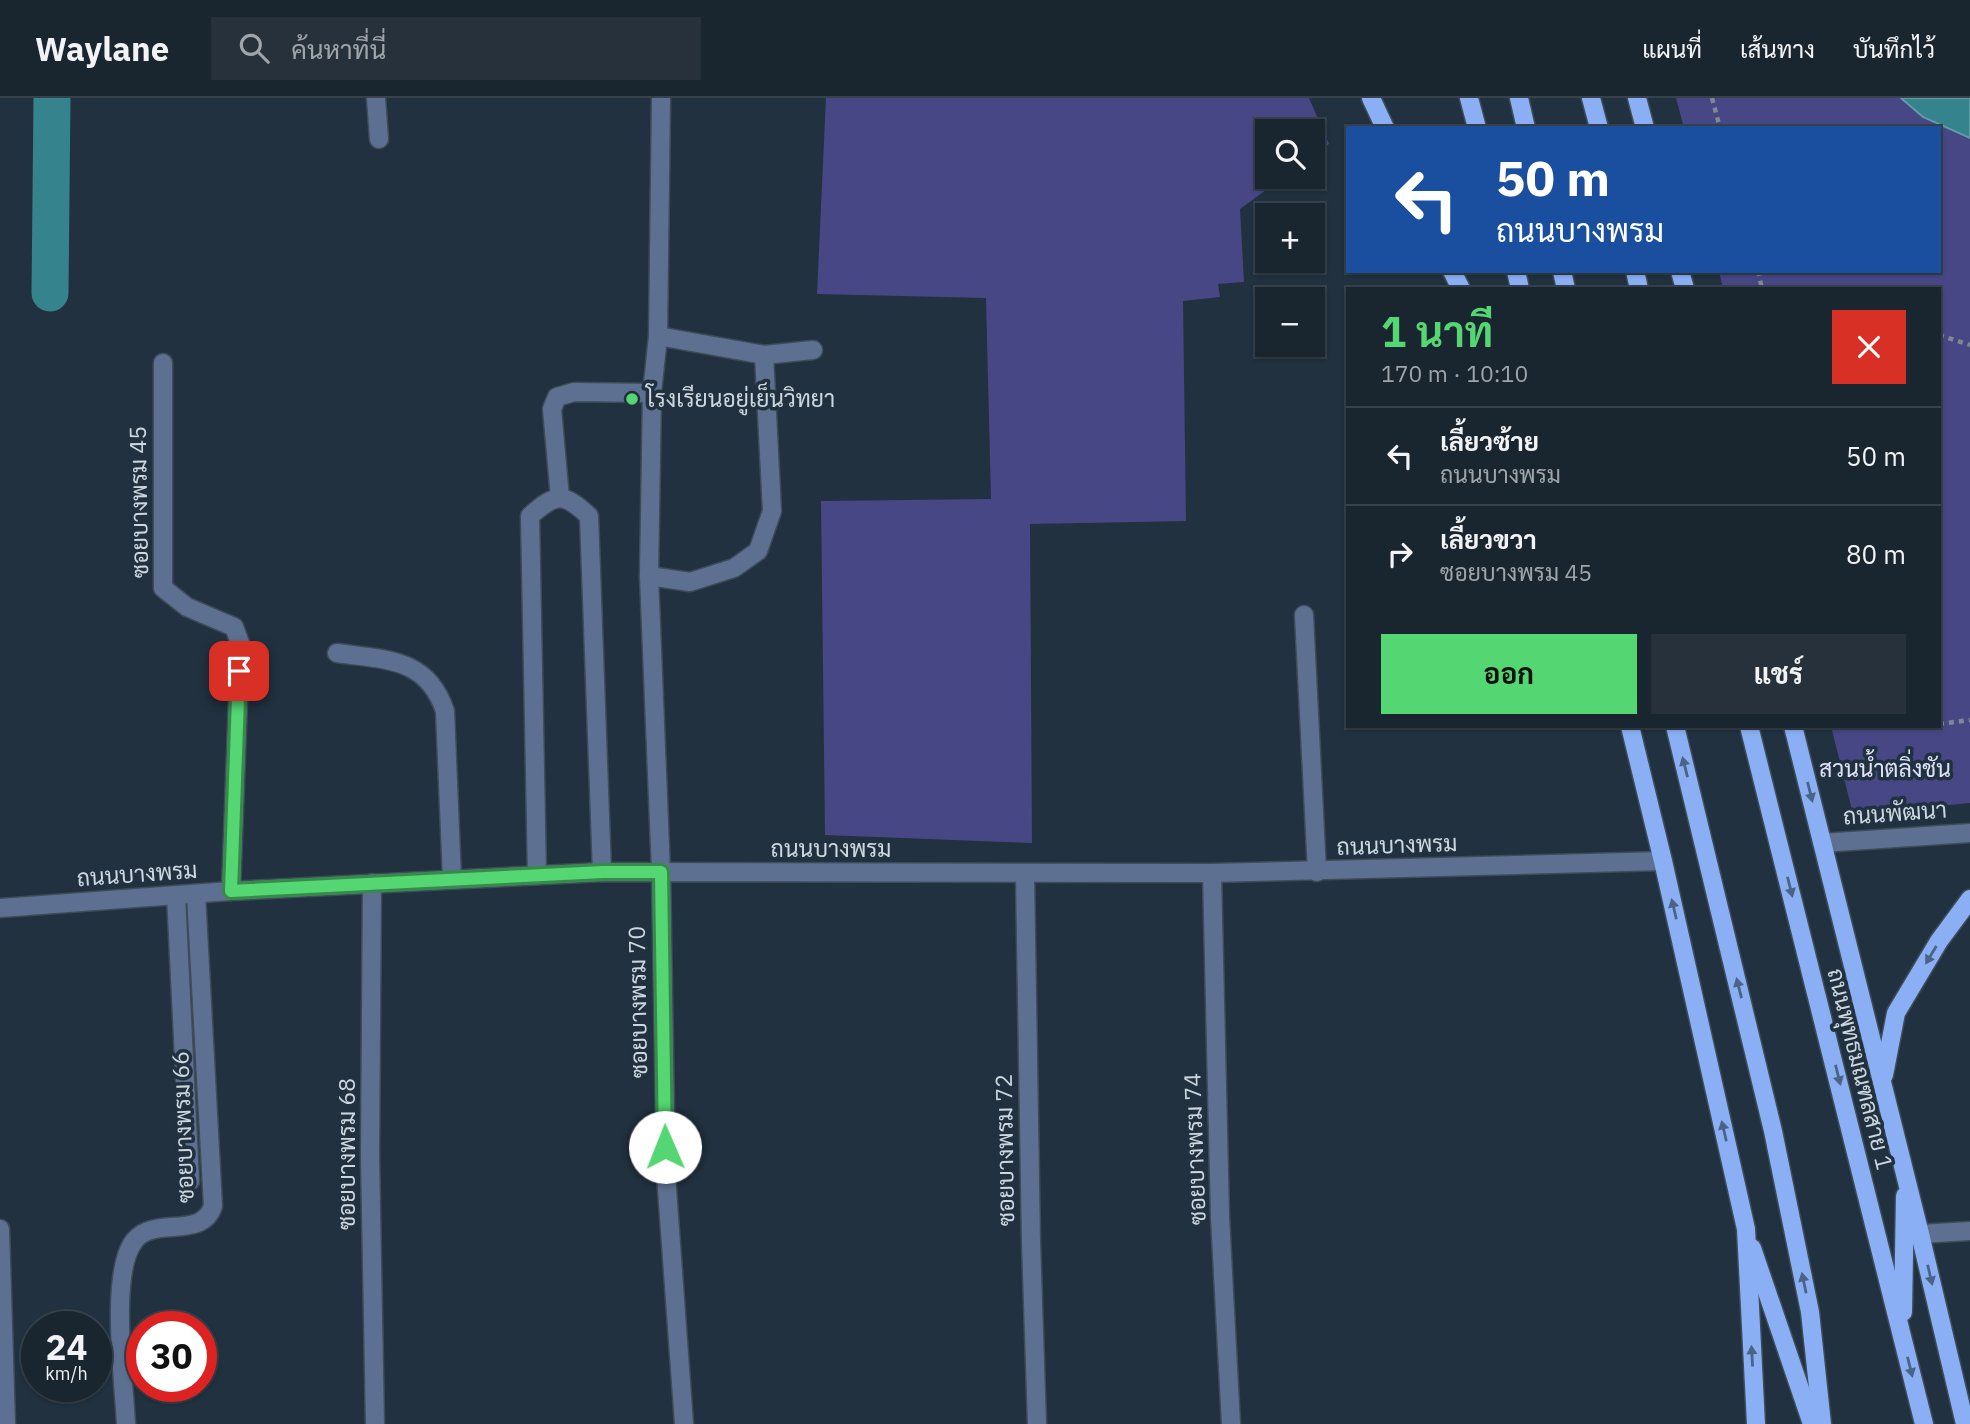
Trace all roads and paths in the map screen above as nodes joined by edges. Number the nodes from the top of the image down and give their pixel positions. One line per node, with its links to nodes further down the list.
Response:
1 (376, 98): 15 (street)
2 (661, 98): 16 (street, ซอยบางพรม 70)
3 (1371, 98): 9 (main road)
4 (1469, 98): 10 (main road)
5 (1519, 98): 11 (main road)
6 (1591, 98): 12 (main road)
7 (1637, 98): 13 (main road)
8 (1712, 98): 14 (path)
9 (1384, 126)
10 (1476, 126)
11 (1526, 126)
12 (1598, 126)
13 (1644, 126)
14 (1719, 126)
15 (379, 139)
16 (658, 336): 20 (street); 22 (street, ซอยบางพรม 70)
17 (1941, 336): 18 (path)
18 (1970, 345)
19 (813, 350): 20 (street)
20 (764, 355): 24 (street)
21 (163, 363): 44 (street, ซอยบางพรม 45)
22 (652, 393): 23 (street); 24 (street, ซอยบางพรม 70)
23 (561, 498): 36 (street); 40 (street)
24 (649, 576): 37 (street, ซอยบางพรม 70)
25 (1304, 615): 38 (street)
26 (337, 653): 42 (street)
27 (1970, 720): 28 (path)
28 (1941, 724)
29 (1630, 728): 35 (main road)
30 (1675, 728): 65 (main road, one-way to 30)
31 (1750, 728): 56 (main road, ถนนพุทธมณฑลสาย 1, one-way to 56)
32 (1793, 728): 34 (main road, one-way to 34)
33 (1970, 833): 34 (street, ถนนพัฒนา)
34 (1822, 843): 49 (main road)
35 (1663, 861): 38 (street, ถนนบางพรม); 53 (main road, one-way to 35)
36 (603, 872): 37 (street, ถนนบางพรม); 40 (street, ถนนบางพรม)
37 (661, 872): 41 (street, ถนนบางพรม); 60 (street, ซอยบางพรม 70)
38 (1317, 872): 39 (street, ถนนบางพรม)
39 (1212, 873): 41 (street, ถนนบางพรม); 62 (street, ซอยบางพรม 74)
40 (537, 875): 42 (street, ถนนบางพรม)
41 (1026, 875): 61 (street, ซอยบางพรม 72)
42 (452, 879): 43 (street, ถนนบางพรม)
43 (372, 883): 44 (street, ถนนบางพรม); 59 (street, ซอยบางพรม 68)
44 (231, 891): 45 (street, ถนนบางพรม)
45 (196, 894): 46 (street, ถนนบางพรม); 58 (street, ซอยบางพรม 66)
46 (176, 895): 48 (street, ถนนบางพรม); 51 (street)
47 (1970, 899): 49 (main road, one-way to 49)
48 (0, 908)
49 (1883, 1083): 50 (main road)
50 (1905, 1171): 55 (main road); 56 (main road)
51 (190, 1181)
52 (0, 1229): 57 (street)
53 (1746, 1229): 63 (main road, one-way to 53); 64 (main road)
54 (1970, 1231): 55 (street)
55 (1920, 1234): 67 (main road, one-way to 67)
56 (1903, 1337): 66 (main road, ถนนพุทธมณฑลสาย 1, one-way to 66)
57 (6, 1424)
58 (126, 1424)
59 (374, 1424)
60 (684, 1424)
61 (1037, 1424)
62 (1231, 1424)
63 (1756, 1424)
64 (1812, 1424)
65 (1822, 1424)
66 (1924, 1424)
67 (1965, 1424)

